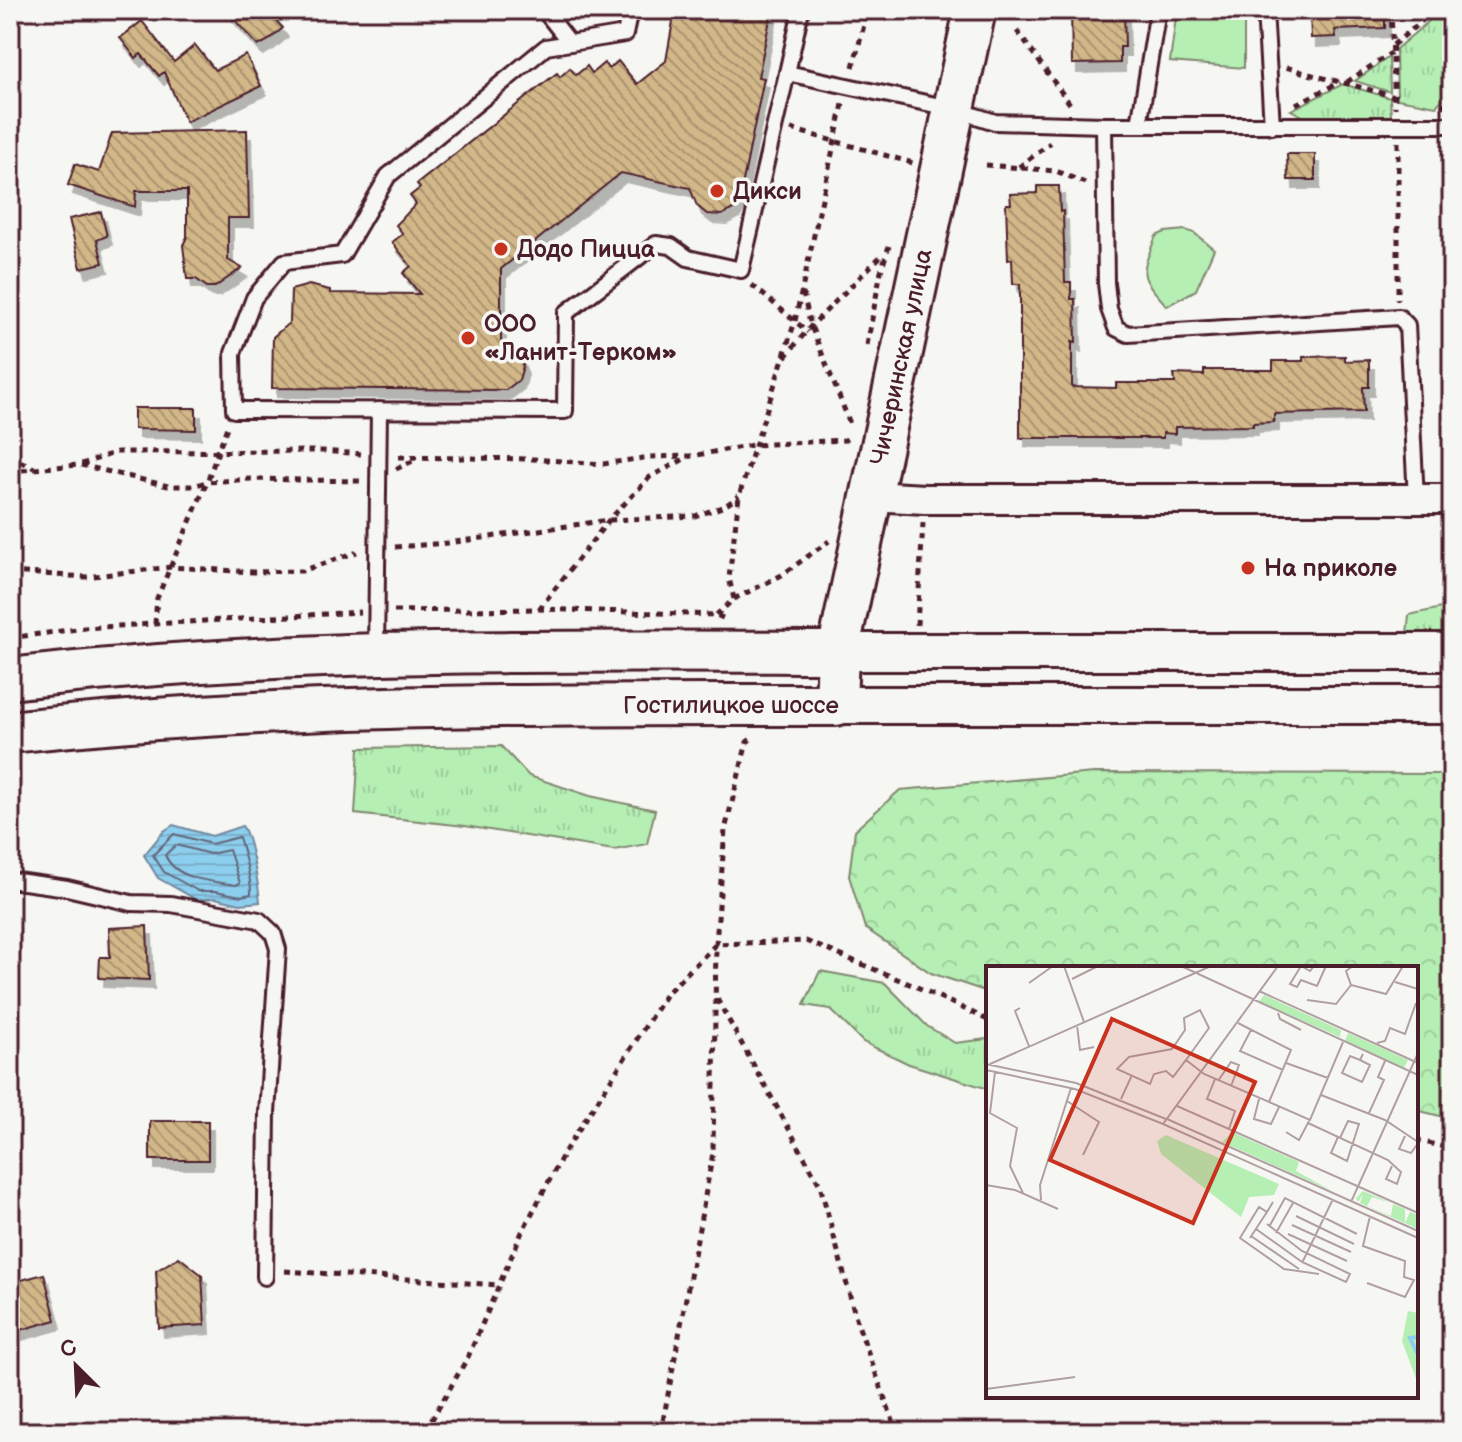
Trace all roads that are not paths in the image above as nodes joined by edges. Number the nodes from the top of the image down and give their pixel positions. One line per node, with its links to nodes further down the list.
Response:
1 (544, 10): 7 (lane)
2 (630, 10): 7 (lane)
3 (801, 10): 8 (lane)
4 (975, 10): 9 (main road, Чичеринская улица)
5 (1158, 10): 11 (lane)
6 (1265, 10): 13 (lane)
7 (570, 43): 14 (lane)
8 (787, 73): 9 (lane); 14 (lane)
9 (954, 109): 10 (lane); 15 (main road, Чичеринская улица)
10 (1104, 125): 11 (lane); 16 (lane)
11 (1139, 125): 13 (lane)
12 (1452, 125): 13 (lane)
13 (1272, 126)
14 (379, 410): 20 (lane)
15 (871, 496): 16 (street); 18 (main road, Чичеринская улица)
16 (1416, 499): 17 (street)
17 (1452, 499)
18 (838, 652): 19 (street); 20 (main road); 22 (main road, Чичеринская улица)
19 (1452, 652)
20 (376, 653): 21 (main road)
21 (10, 679)
22 (836, 705): 23 (street, Гостилицкое шоссе); 24 (main road, Гостилицкое шоссе)
23 (1452, 705)
24 (10, 732)
25 (10, 880): 26 (lane)
26 (265, 1271)

